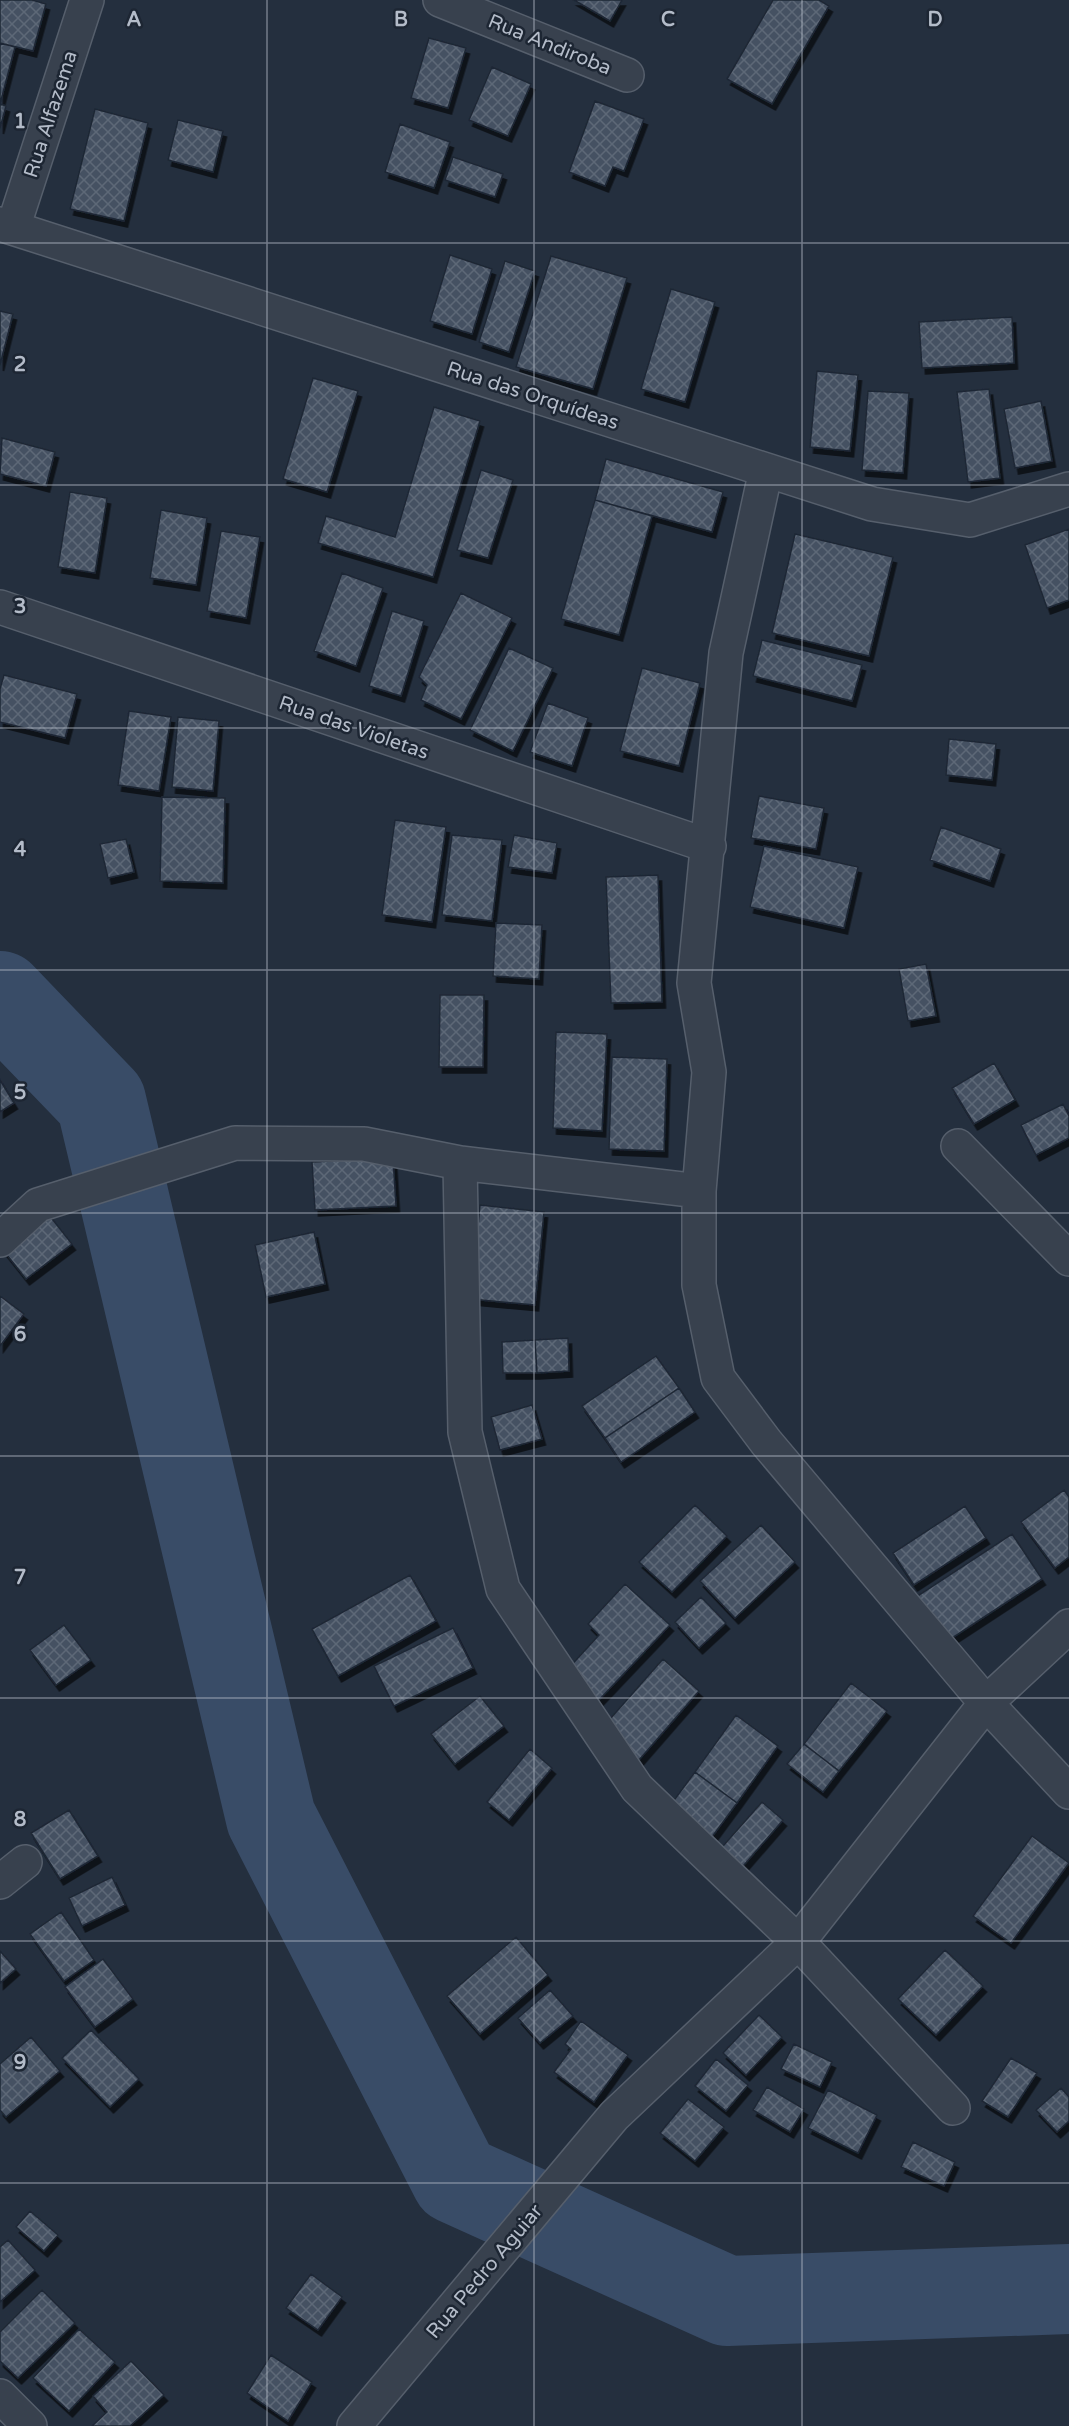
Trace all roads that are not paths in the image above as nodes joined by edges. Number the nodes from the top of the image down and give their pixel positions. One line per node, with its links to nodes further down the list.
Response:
1 (87, 0): 4 (street, Rua Alfazema)
2 (440, 0): 3 (street, Rua Andiroba)
3 (627, 75)
4 (6, 226): 5 (street, Rua das Orquídeas)
5 (766, 470): 6 (street, Rua das Orquídeas); 8 (street)
6 (1069, 489)
7 (0, 607): 8 (street, Rua das Violetas)
8 (709, 846): 11 (street)
9 (958, 1146): 13 (street)
10 (460, 1163): 11 (street); 12 (street); 17 (street)
11 (699, 1191): 15 (street)
12 (0, 1240)
13 (1069, 1259)
14 (1069, 1626): 15 (street, Rua Pedro Aguiar)
15 (986, 1703): 16 (street); 17 (street, Rua Pedro Aguiar)
16 (1069, 1792)
17 (798, 1942): 18 (street); 21 (street, Rua Pedro Aguiar)
18 (952, 2108)
19 (0, 2396): 20 (street)
20 (30, 2426)
21 (354, 2426)

